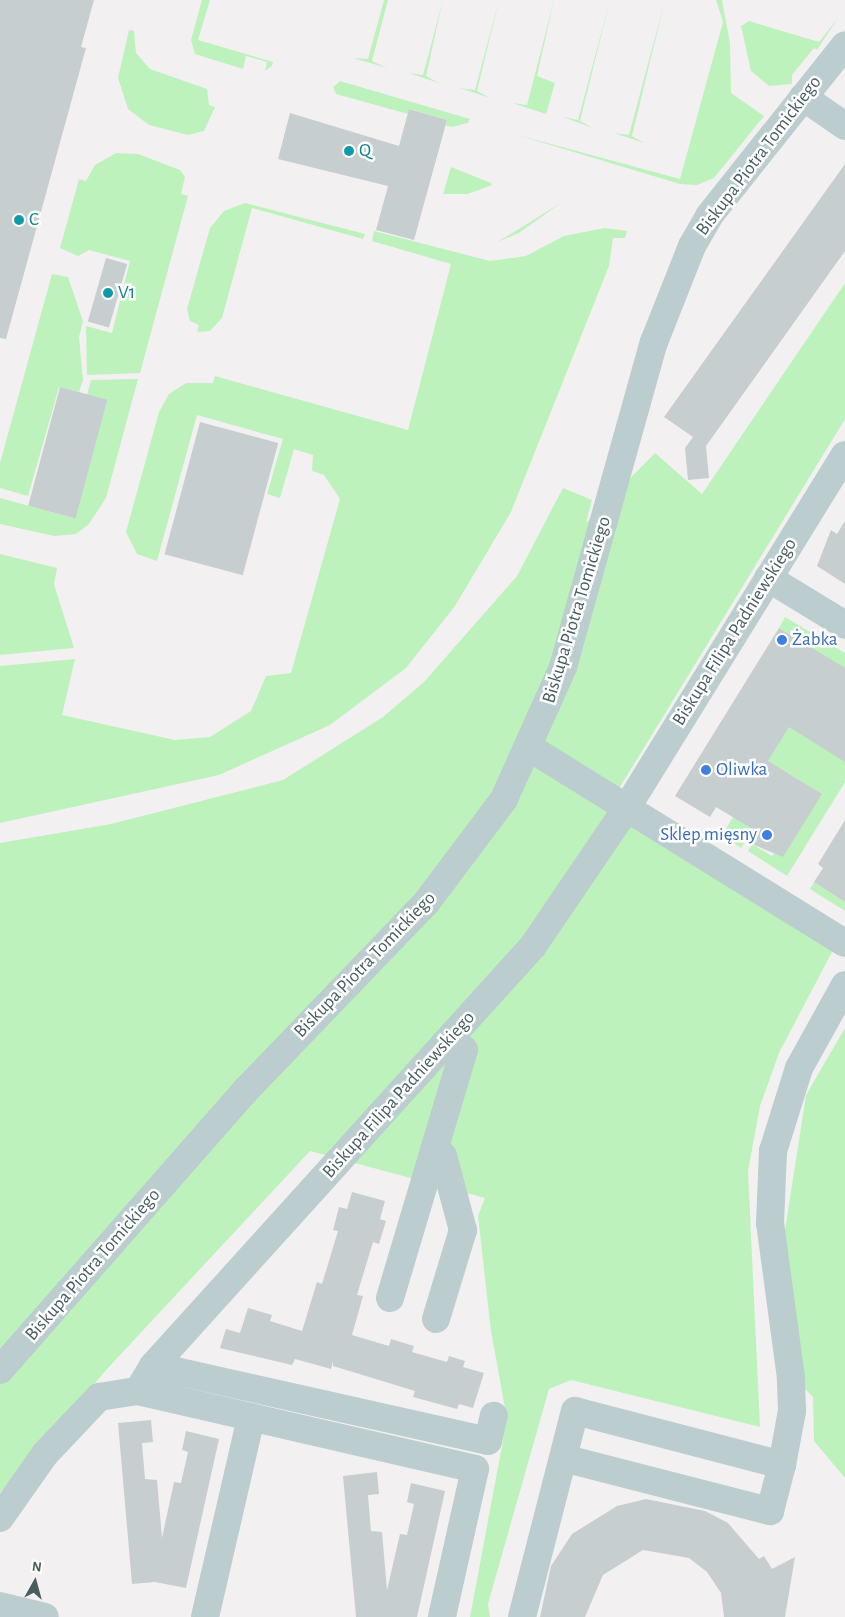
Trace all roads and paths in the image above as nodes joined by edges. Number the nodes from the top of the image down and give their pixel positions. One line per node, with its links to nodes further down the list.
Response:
1 (845, 45): 2 (street, Biskupa Piotra Tomickiego)
2 (803, 97): 3 (street); 7 (street, Biskupa Piotra Tomickiego)
3 (845, 126)
4 (845, 455): 5 (street, Biskupa Filipa Padniewskiego)
5 (768, 578): 6 (street); 8 (street, Biskupa Filipa Padniewskiego)
6 (845, 625)
7 (530, 748): 8 (street); 16 (street, Biskupa Piotra Tomickiego)
8 (626, 809): 9 (street); 11 (street, Biskupa Filipa Padniewskiego)
9 (845, 943)
10 (845, 985): 21 (street)
11 (450, 1039): 12 (street); 15 (street, Biskupa Filipa Padniewskiego)
12 (434, 1153): 13 (street); 14 (street)
13 (390, 1298)
14 (436, 1319)
15 (154, 1366): 17 (street, Biskupa Filipa Padniewskiego); 18 (street)
16 (0, 1370)
17 (138, 1391): 19 (street); 22 (street)
18 (494, 1416)
19 (251, 1417): 25 (street); 26 (street)
20 (563, 1458): 21 (street); 21 (street); 27 (street)
21 (782, 1464)
22 (0, 1518)
23 (0, 1606): 24 (street)
24 (45, 1617)
25 (205, 1617)
26 (442, 1617)
27 (522, 1617)

